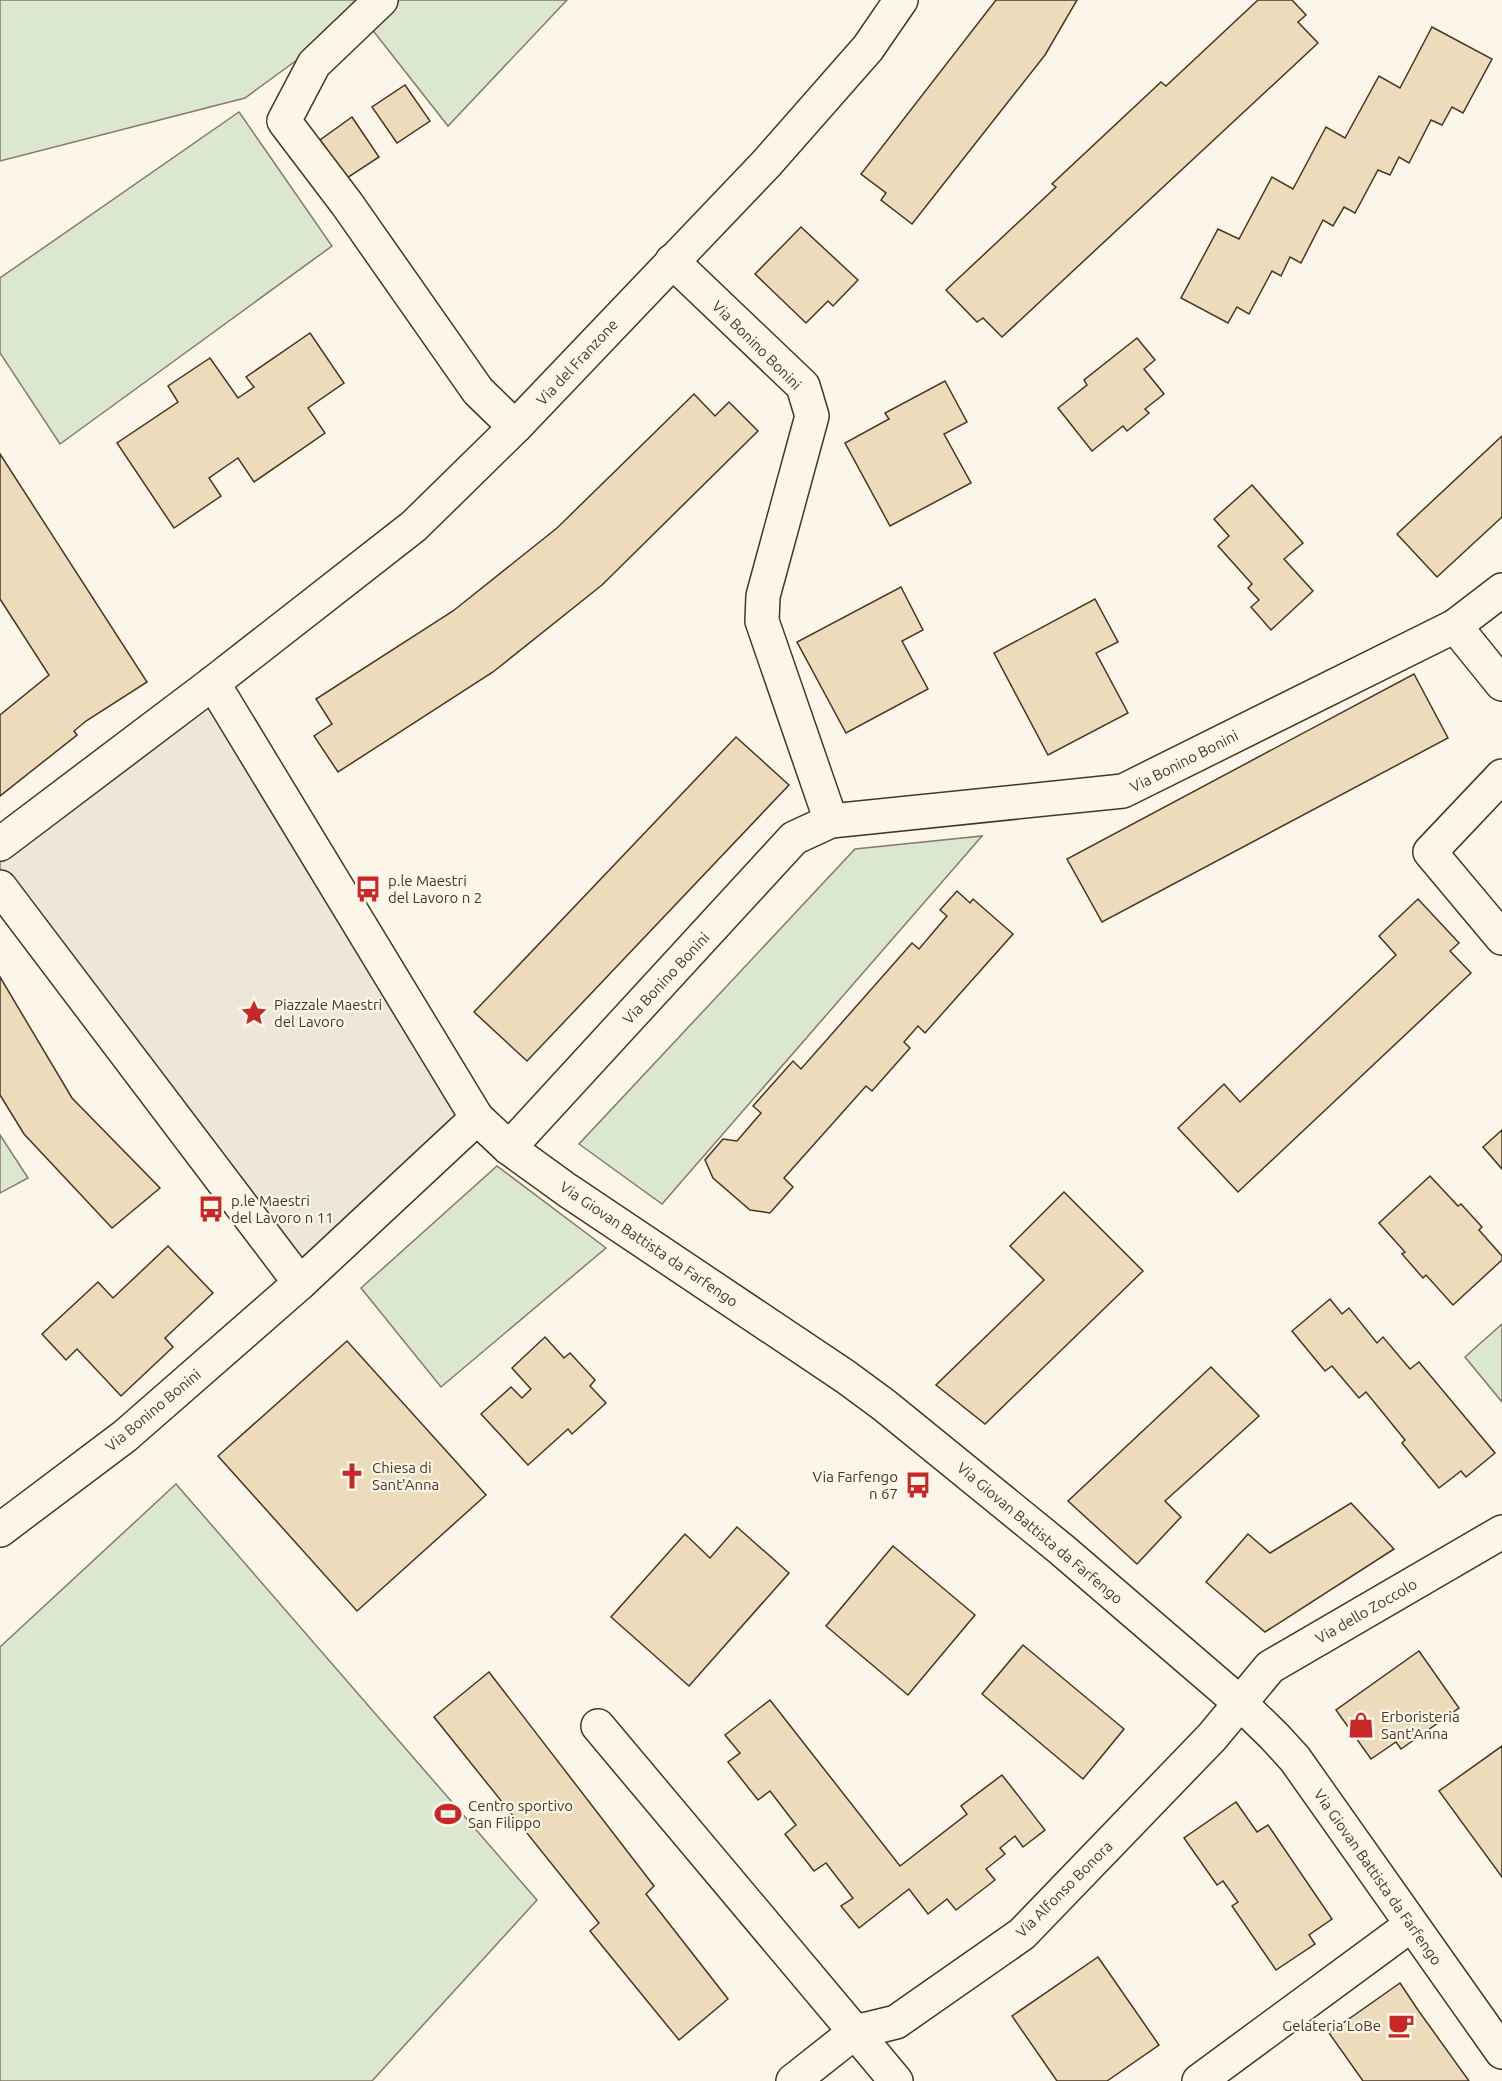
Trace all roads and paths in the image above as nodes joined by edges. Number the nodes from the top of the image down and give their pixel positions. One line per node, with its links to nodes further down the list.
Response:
1 (381, 0): 4 (street)
2 (901, 0): 3 (street, Via del Franzone)
3 (672, 261): 4 (street, Via del Franzone); 10 (street, Via Bonino Bonini)
4 (515, 427): 7 (street, Via del Franzone)
5 (1502, 590): 6 (street, Via Bonino Bonini)
6 (1455, 626): 8 (street); 10 (street, Via Bonino Bonini)
7 (213, 683): 11 (street); 14 (street)
8 (1502, 684)
9 (1502, 776): 13 (street)
10 (831, 821): 15 (street, Via Bonino Bonini)
11 (0, 844)
12 (0, 887): 16 (street)
13 (1502, 938)
14 (477, 1118): 15 (street, Via Giovan Battista da Farfengo); 16 (street)
15 (509, 1148): 19 (street, Via Giovan Battista da Farfengo)
16 (300, 1283): 17 (street, Via Bonino Bonini)
17 (0, 1530)
18 (1502, 1532): 19 (street, Via dello Zoccolo)
19 (1240, 1703): 21 (street, Via Giovan Battista da Farfengo); 22 (street, Via Alfonso Bonora)
20 (598, 1726): 22 (street)
21 (1411, 1925): 23 (street, Via Giovan Battista da Farfengo); 26 (street)
22 (855, 2032): 24 (street, Via Alfonso Bonora); 25 (street)
23 (1502, 2052)
24 (793, 2081)
25 (896, 2081)
26 (1199, 2081)

